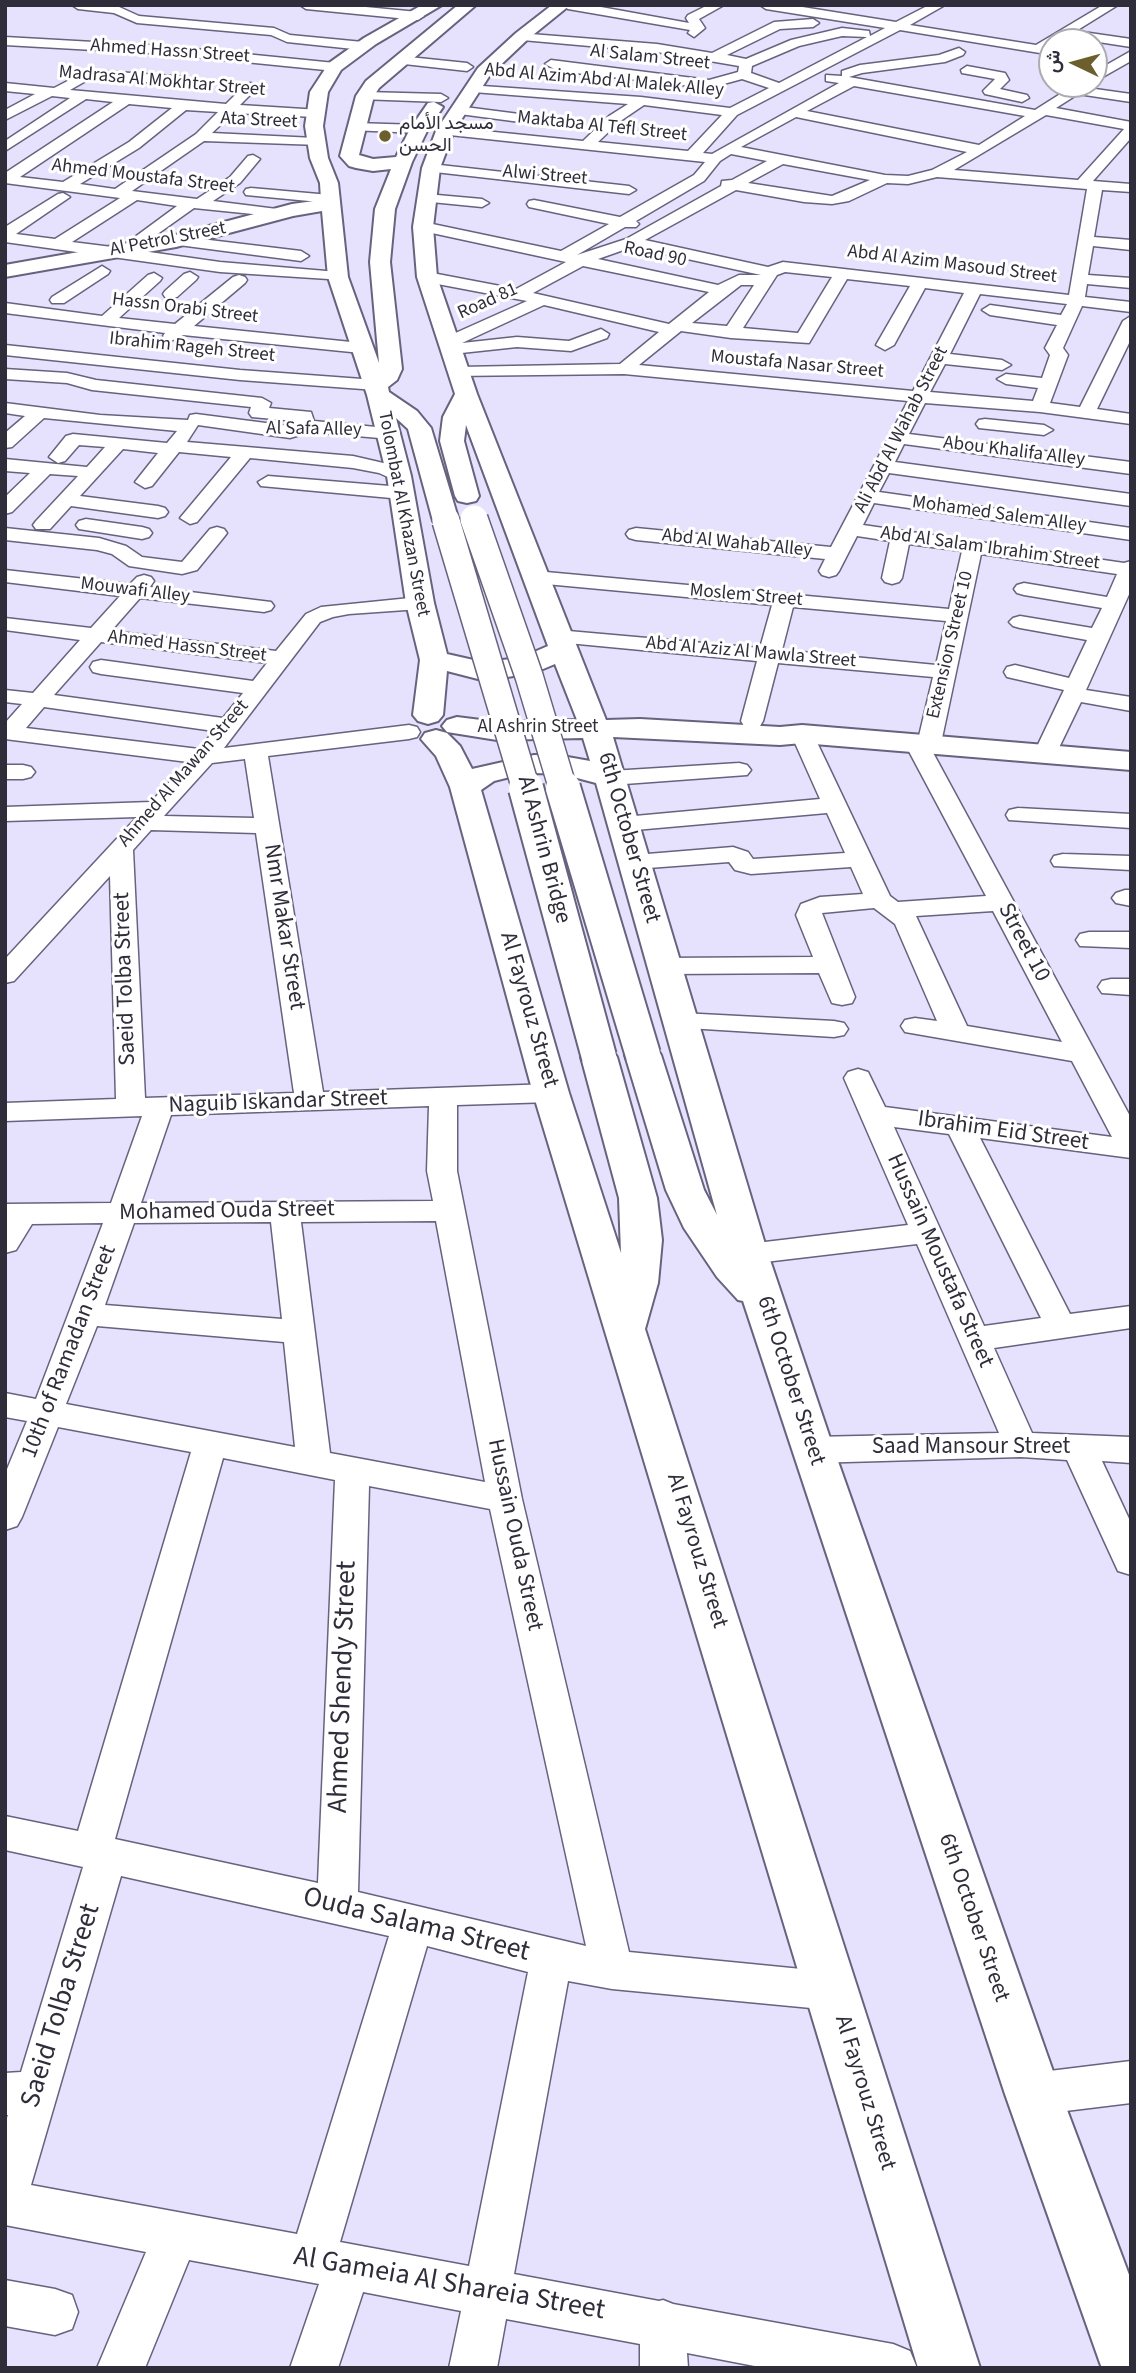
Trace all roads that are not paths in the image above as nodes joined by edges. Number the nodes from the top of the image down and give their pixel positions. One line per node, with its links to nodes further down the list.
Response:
1 (78, 5): 18 (street)
2 (434, 5): 12 (main road)
3 (468, 5): 30 (main road)
4 (568, 5): 15 (street)
5 (718, 5): 15 (street)
6 (766, 5): 13 (street)
7 (939, 5): 20 (street)
8 (301, 7): 12 (street)
9 (1113, 12): 17 (street)
10 (542, 14): 11 (main road); 32 (main road); 76 (main road)
11 (563, 15)
12 (418, 16): 24 (main road)
13 (831, 16): 20 (street); 27 (street)
14 (281, 19): 25 (street)
15 (695, 24): 16 (street); 46 (street)
16 (715, 24)
17 (1079, 24): 23 (street); 28 (street)
18 (200, 25): 25 (street); 45 (street)
19 (367, 25): 24 (street)
20 (897, 26): 33 (street); 37 (street)
21 (142, 28): 41 (street)
22 (739, 28): 27 (street)
23 (1072, 28)
24 (391, 29): 30 (main road); 38 (main road)
25 (263, 31): 31 (street)
26 (638, 31): 43 (street)
27 (763, 32): 56 (street)
28 (1131, 32)
29 (234, 35): 50 (street)
30 (431, 35): 58 (main road)
31 (283, 36): 38 (street); 57 (street)
32 (522, 36): 34 (street); 76 (main road)
33 (876, 37): 36 (street, Al Salam Street); 42 (street); 51 (street, Al Salam Street)
34 (580, 40): 43 (street); 49 (street)
35 (5, 41): 41 (street, Ahmed Hassn Street)
36 (898, 42)
37 (1003, 43): 40 (street); 54 (street)
38 (357, 45): 61 (street); 64 (main road)
39 (923, 46): 54 (street)
40 (1038, 46)
41 (116, 47): 45 (street, Ahmed Hassn Street)
42 (856, 47): 59 (street); 62 (street)
43 (657, 48): 46 (street)
44 (1108, 48): 52 (street)
45 (165, 50): 50 (street, Ahmed Hassn Street)
46 (671, 50): 56 (street)
47 (1108, 52): 52 (street)
48 (5, 53): 60 (street)
49 (564, 53): 67 (street); 68 (street, Al Salam Street)
50 (205, 54): 53 (street, Ahmed Hassn Street)
51 (769, 54): 62 (street); 67 (street, Al Salam Street)
52 (1127, 54): 55 (street); 65 (street)
53 (220, 55): 57 (street, Ahmed Hassn Street); 69 (street)
54 (975, 55): 59 (street); 72 (street)
55 (1108, 56)
56 (713, 57): 67 (street)
57 (250, 58): 61 (street, Ahmed Hassn Street)
58 (399, 60): 73 (main road); 76 (street)
59 (931, 61): 70 (street)
60 (133, 62)
61 (314, 64): 64 (street, Ahmed Hassn Street)
62 (801, 64): 70 (street); 79 (street)
63 (67, 66): 66 (street)
64 (335, 67): 111 (main road)
65 (1108, 67)
66 (108, 69)
67 (745, 70): 74 (street, Al Salam Street); 79 (street)
68 (614, 74): 74 (street, Al Salam Street); 77 (street)
69 (194, 75): 82 (street); 93 (street)
70 (846, 77): 72 (street); 81 (street); 98 (street)
71 (535, 78): 77 (street)
72 (949, 78): 83 (street); 96 (street)
73 (376, 80): 76 (street); 86 (main road)
74 (677, 81): 89 (street)
75 (139, 85): 88 (street)
76 (467, 86): 86 (street); 87 (street, Abd Al Azim Abd Al Malek Alley); 97 (street); 107 (street); 115 (main road); 139 (main road)
77 (599, 86): 87 (street)
78 (250, 87): 95 (street)
79 (780, 87): 100 (street)
80 (7, 88): 82 (street, Madrasa Al Mokhtar Street)
81 (895, 89): 83 (street); 92 (street)
82 (54, 91): 85 (street, Madrasa Al Mokhtar Street); 99 (street)
83 (918, 93): 96 (street)
84 (1108, 93): 91 (street)
85 (85, 94): 88 (street, Madrasa Al Mokhtar Street); 110 (street)
86 (365, 96): 112 (main road)
87 (586, 96): 89 (street, Abd Al Azim Abd Al Malek Alley); 97 (street)
88 (123, 98): 93 (street, Madrasa Al Mokhtar Street); 114 (street)
89 (648, 98): 100 (street, Abd Al Azim Abd Al Malek Alley); 103 (street)
90 (1062, 98): 96 (street)
91 (1131, 98)
92 (880, 101)
93 (154, 102): 94 (street, Madrasa Al Mokhtar Street); 102 (street)
94 (184, 105): 95 (street, Madrasa Al Mokhtar Street); 108 (street)
95 (230, 109): 111 (street, Madrasa Al Mokhtar Street); 116 (street)
96 (1044, 109): 109 (street); 126 (street)
97 (569, 110): 107 (street)
98 (794, 113): 105 (street); 124 (street)
99 (5, 116)
100 (727, 116): 106 (street); 127 (street)
101 (590, 117): 103 (street)
102 (124, 119)
103 (614, 119): 128 (street); 128 (street)
104 (142, 121): 108 (street)
105 (837, 121): 117 (street); 120 (street)
106 (688, 122)
107 (558, 123): 119 (street)
108 (160, 124): 116 (street); 121 (street)
109 (1128, 124): 145 (street)
110 (36, 126): 114 (street); 122 (street)
111 (314, 127): 116 (street); 118 (street, Ata Street); 155 (main road, Tolombat Al Khazan Street)
112 (355, 127): 115 (street); 134 (main road)
113 (957, 127): 120 (street)
114 (81, 129): 125 (street)
115 (419, 129): 134 (main road)
116 (209, 130): 118 (street, Ata Street); 123 (street)
117 (814, 133)
118 (250, 139): 149 (street)
119 (543, 141): 128 (street, Maktaba Al Tefl Street); 139 (street, Maktaba Al Tefl Street)
120 (934, 141): 126 (street)
121 (134, 145): 123 (street); 129 (street)
122 (5, 147)
123 (187, 149): 133 (street)
124 (728, 149): 130 (street); 131 (street)
125 (48, 150): 129 (street); 142 (street)
126 (981, 150): 138 (street)
127 (692, 156): 130 (street, Maktaba Al Tefl Street); 132 (street, Maktaba Al Tefl Street)
128 (594, 157): 132 (street); 132 (street, Maktaba Al Tefl Street); 139 (street); 147 (street)
129 (115, 158): 133 (street); 158 (street)
130 (715, 158): 141 (street)
131 (781, 159): 136 (street); 148 (street)
132 (654, 160): 151 (street)
133 (168, 162): 140 (street)
134 (402, 162): 249 (main road)
135 (1047, 166): 145 (street)
136 (835, 169): 137 (street); 156 (street)
137 (882, 173): 138 (street); 156 (street)
138 (937, 173): 145 (street)
139 (433, 175): 147 (street); 153 (street, Alwi Street); 162 (street); 167 (street); 182 (street); 190 (main road, 6th October Street)
140 (145, 178): 143 (street); 154 (street)
141 (699, 178): 148 (street); 168 (street)
142 (5, 179): 158 (street, Ahmed Moustafa Street)
143 (172, 181)
144 (307, 181): 155 (street)
145 (1090, 181): 150 (street); 177 (street)
146 (198, 184): 149 (street)
147 (569, 184): 151 (street); 157 (street)
148 (734, 185): 156 (street); 171 (street)
149 (225, 187): 161 (street)
150 (1131, 188)
151 (629, 190): 160 (street)
152 (251, 192): 155 (street)
153 (497, 192)
154 (127, 194): 158 (street, Ahmed Moustafa Street); 161 (street, Ahmed Moustafa Street); 163 (street)
155 (330, 195): 164 (main road, Al Petrol Street); 181 (main road, Tolombat Al Khazan Street)
156 (788, 195)
157 (555, 196): 160 (street, Alwi Street); 169 (street, Alwi Street)
158 (66, 200): 159 (street); 163 (street); 166 (street)
159 (27, 202)
160 (618, 202): 169 (street)
161 (197, 203): 164 (street, Ahmed Moustafa Street); 183 (street)
162 (482, 203)
163 (111, 209): 178 (street)
164 (276, 214): 170 (main road, Al Petrol Street)
165 (5, 218): 166 (street)
166 (25, 220): 172 (street)
167 (472, 221)
168 (621, 222): 169 (street); 171 (street)
169 (603, 225): 182 (street)
170 (230, 228): 173 (street); 175 (main road, Al Petrol Street)
171 (655, 229): 176 (street)
172 (5, 235): 178 (street)
173 (269, 235)
174 (559, 238): 182 (street)
175 (176, 241): 181 (street); 183 (main road, Al Petrol Street)
176 (631, 242): 180 (street); 191 (street)
177 (1087, 242): 179 (street); 193 (street)
178 (58, 244): 183 (street)
179 (1131, 245)
180 (614, 250): 182 (street); 194 (street)
181 (322, 251): 183 (street); 230 (main road, Tolombat Al Khazan Street)
182 (583, 252): 186 (street); 200 (street, Road 90)
183 (116, 264): 192 (street); 198 (main road, Al Petrol Street); 198 (street)
184 (531, 267): 186 (street)
185 (9, 269): 198 (main road, Al Petrol Street)
186 (557, 272): 202 (street)
187 (843, 273): 191 (street, Abd Al Azim Masoud Street); 195 (street, Abd Al Azim Masoud Street); 223 (street)
188 (510, 275): 197 (street)
189 (190, 277): 192 (street); 201 (street); 222 (street)
190 (428, 277): 197 (street); 227 (main road, 6th October Street)
191 (768, 277): 194 (street); 223 (street)
192 (154, 278): 206 (street)
193 (1081, 279): 196 (street); 205 (street)
194 (739, 280): 200 (street)
195 (920, 282): 199 (street, Abd Al Azim Masoud Street); 228 (street)
196 (1131, 283)
197 (488, 287): 202 (street)
198 (59, 288): 208 (street, Hassn Orabi Street); 215 (street, Hassn Orabi Street); 233 (street)
199 (975, 289): 205 (street, Abd Al Azim Masoud Street); 221 (street, Ali Abd Al Wahab Street)
200 (720, 290): 220 (street)
201 (171, 294)
202 (518, 294): 204 (street)
203 (594, 297): 210 (street)
204 (542, 300): 210 (street); 212 (street, Road 81)
205 (1076, 302): 207 (street, Abd Al Azim Masoud Street); 216 (street)
206 (124, 304): 209 (street); 215 (street)
207 (1131, 307)
208 (5, 308)
209 (151, 308)
210 (575, 308): 214 (street)
211 (642, 309): 214 (street)
212 (517, 314): 213 (street); 227 (street, Road 81)
213 (541, 319)
214 (625, 319): 220 (street)
215 (106, 321): 218 (street, Hassn Orabi Street)
216 (1067, 321): 221 (street); 246 (street)
217 (1131, 321): 226 (street)
218 (137, 325): 222 (street, Hassn Orabi Street); 235 (street)
219 (577, 328): 224 (street)
220 (673, 328): 223 (street); 229 (street)
221 (960, 328): 240 (street, Ali Abd Al Wahab Street)
222 (178, 329): 225 (street, Hassn Orabi Street); 238 (street)
223 (731, 332)
224 (614, 337): 227 (street); 229 (street)
225 (275, 340): 230 (street, Hassn Orabi Street); 234 (street)
226 (1126, 343): 237 (street)
227 (451, 345): 244 (main road, 6th October Street)
228 (885, 345)
229 (652, 346): 241 (street)
230 (361, 348): 249 (main road, Tolombat Al Khazan Street)
231 (5, 350): 233 (street, Ibrahim Rageh Street)
232 (226, 350): 234 (street)
233 (24, 352): 235 (street, Ibrahim Rageh Street)
234 (258, 357): 243 (street)
235 (98, 359): 238 (street, Ibrahim Rageh Street)
236 (760, 360): 245 (street)
237 (1111, 361): 239 (street); 250 (street)
238 (139, 364): 243 (street, Ibrahim Rageh Street)
239 (1131, 364)
240 (935, 365): 246 (street); 251 (street, Ali Abd Al Wahab Street)
241 (624, 369): 244 (street, Moustafa Nasar Street); 245 (street, Moustafa Nasar Street)
242 (5, 374): 247 (street)
243 (236, 375): 249 (street, Ibrahim Rageh Street); 253 (street)
244 (463, 383): 287 (main road, Al Ashrin Bridge); 301 (main road, 6th October Street)
245 (752, 383): 251 (street, Moustafa Nasar Street)
246 (1048, 384): 255 (street)
247 (92, 385): 248 (street); 258 (street)
248 (141, 390): 253 (street); 259 (street)
249 (377, 390): 265 (main road, Tolombat Al Khazan Street); 287 (main road, Al Ashrin Bridge)
250 (1096, 393): 252 (street); 257 (street)
251 (919, 396): 254 (street, Moustafa Nasar Street); 267 (street, Ali Abd Al Wahab Street)
252 (1119, 396)
253 (213, 398): 261 (street); 263 (street)
254 (990, 402): 255 (street, Moustafa Nasar Street); 262 (street)
255 (1040, 407): 257 (street, Moustafa Nasar Street)
256 (5, 408): 258 (street, Al Safa Alley)
257 (1083, 412): 260 (street, Moustafa Nasar Street); 266 (street)
258 (49, 414): 259 (street, Al Safa Alley); 269 (street)
259 (110, 419): 261 (street, Al Safa Alley); 268 (street)
260 (1131, 419)
261 (193, 423): 263 (street, Al Safa Alley); 271 (street)
262 (985, 424): 264 (street); 272 (street)
263 (304, 427): 265 (street, Al Safa Alley)
264 (1044, 430)
265 (391, 433): 281 (main road, Tolombat Al Khazan Street)
266 (1077, 433)
267 (898, 438): 272 (street, Abou Khalifa Alley); 276 (street, Ali Abd Al Wahab Street)
268 (88, 440): 270 (street); 274 (street)
269 (5, 443)
270 (119, 443): 271 (street); 278 (street)
271 (173, 447): 273 (street); 279 (street)
272 (980, 447): 277 (street, Abou Khalifa Alley)
273 (245, 452): 281 (street); 286 (street)
274 (52, 462): 275 (street); 278 (street); 285 (street)
275 (5, 465)
276 (883, 466): 282 (street, Ali Abd Al Wahab Street); 284 (street)
277 (1131, 468)
278 (92, 472): 283 (street)
279 (145, 482)
280 (268, 482): 281 (street)
281 (401, 484): 306 (main road, Tolombat Al Khazan Street)
282 (868, 496): 288 (street, Ali Abd Al Wahab Street); 293 (street, Mohamed Salem Alley)
283 (66, 500): 289 (street); 289 (street)
284 (1131, 500)
285 (5, 508)
286 (190, 518)
287 (460, 520): 382 (main road, Al Ashrin Bridge, bridge); 385 (main road, Al Ashrin Bridge, bridge)
288 (851, 528): 294 (street, Abd Al Salam Ibrahim Street); 297 (street, Ali Abd Al Wahab Street)
289 (142, 533): 296 (street)
290 (218, 533): 298 (street)
291 (5, 534): 296 (street)
292 (636, 534): 297 (street, Abd Al Wahab Alley)
293 (1131, 534)
294 (901, 536): 295 (street, Abd Al Salam Ibrahim Street); 302 (street)
295 (973, 547): 299 (street, Abd Al Salam Ibrahim Street); 309 (street, Extension Street 10)
296 (125, 554): 298 (street)
297 (833, 563)
298 (159, 565): 304 (street)
299 (1130, 569): 308 (street)
300 (5, 576): 304 (street, Mouwafi Alley)
301 (535, 577): 305 (street, Moslem Street); 314 (main road, 6th October Street)
302 (892, 578)
303 (1024, 589): 308 (street)
304 (135, 591): 307 (street, Mouwafi Alley); 312 (street)
305 (784, 600): 309 (street, Moslem Street); 316 (street)
306 (420, 603): 317 (street, Ahmed Al Mawan Street); 318 (main road, Tolombat Al Khazan Street)
307 (264, 606)
308 (1118, 610): 313 (street)
309 (957, 616): 320 (street, Extension Street 10)
310 (1020, 622): 313 (street)
311 (13, 625): 312 (street, Ahmed Hassn Street); 315 (street)
312 (93, 635): 317 (street, Ahmed Hassn Street); 325 (street)
313 (1100, 636): 323 (street)
314 (560, 643): 316 (street, Abd Al Aziz Al Mawla Street); 318 (main road); 327 (main road, 6th October Street)
315 (5, 645)
316 (770, 654): 320 (street, Abd Al Aziz Al Mawla Street); 328 (street)
317 (280, 658): 322 (street, Ahmed Al Mawan Street)
318 (434, 660): 330 (main road, Tolombat Al Khazan Street)
319 (101, 667): 322 (street)
320 (945, 672): 333 (street, Extension Street 10)
321 (1015, 672): 323 (street)
322 (258, 688): 329 (street, Ahmed Al Mawan Street)
323 (1075, 690): 326 (street); 335 (street)
324 (9, 696): 325 (street)
325 (37, 700): 329 (street); 331 (street)
326 (1131, 704)
327 (591, 717): 328 (main road, Al Ashrin Street); 330 (main road, Al Ashrin Street); 332 (main road, Al Ashrin Street); 339 (main road, 6th October Street)
328 (752, 721): 332 (main road, Al Ashrin Street)
329 (229, 726): 336 (street, Ahmed Al Mawan Street)
330 (433, 728): 334 (street); 340 (main road, Al Fayrouz Street)
331 (7, 732): 336 (street)
332 (802, 734): 333 (main road, Al Ashrin Street); 341 (street)
333 (923, 742): 335 (main road, Al Ashrin Street); 353 (street, Street 10)
334 (256, 752): 336 (street); 347 (street, Nmr Makar Street)
335 (1046, 753): 337 (main road, Al Ashrin Street)
336 (205, 757): 344 (street, Ahmed Al Mawan Street)
337 (1131, 761)
338 (739, 770): 339 (street)
339 (611, 779): 340 (main road); 346 (main road, 6th October Street)
340 (465, 787): 367 (main road, Al Fayrouz Street)
341 (836, 805): 346 (street); 349 (street)
342 (5, 814): 344 (street)
343 (1018, 815): 345 (street)
344 (151, 816): 347 (street); 348 (street, Ahmed Al Mawan Street)
345 (1131, 821)
346 (624, 824): 351 (main road, 6th October Street)
347 (268, 826): 369 (street, Nmr Makar Street)
348 (121, 849): 359 (street, Ahmed Al Mawan Street); 370 (street, Saeid Tolba Street)
349 (860, 859): 351 (street); 354 (street)
350 (1063, 861): 352 (street)
351 (635, 862): 358 (main road, 6th October Street)
352 (1131, 863)
353 (1002, 903): 354 (street); 365 (street, Street 10)
354 (887, 905): 357 (street); 364 (street)
355 (1089, 940): 356 (street)
356 (1131, 940)
357 (829, 965): 358 (street); 360 (street)
358 (665, 966): 361 (main road, 6th October Street)
359 (5, 975)
360 (842, 997)
361 (681, 1021): 363 (street); 381 (main road, 6th October Street)
362 (915, 1026): 364 (street)
363 (834, 1030)
364 (956, 1033): 365 (street)
365 (1082, 1054): 374 (street, Street 10)
366 (858, 1078): 372 (street, Hussain Moustafa Street)
367 (551, 1093): 368 (street, Naguib Iskandar Street); 385 (main road, Al Fayrouz Street)
368 (443, 1097): 369 (street, Naguib Iskandar Street); 375 (street, Hussain Ouda Street)
369 (310, 1102): 370 (street, Naguib Iskandar Street)
370 (146, 1107): 371 (street, Naguib Iskandar Street); 377 (street, 10th of Ramadan Street)
371 (5, 1112)
372 (874, 1115): 373 (street, Ibrahim Eid Street); 379 (street, Hussain Moustafa Street)
373 (960, 1127): 374 (street, Ibrahim Eid Street); 386 (street)
374 (1131, 1147)
375 (449, 1210): 376 (street, Mohamed Ouda Street); 398 (street, Hussain Ouda Street)
376 (285, 1212): 377 (street, Mohamed Ouda Street); 387 (street)
377 (123, 1213): 378 (street, Mohamed Ouda Street); 383 (street, 10th of Ramadan Street)
378 (14, 1214): 380 (street)
379 (927, 1233): 381 (street); 388 (street, Hussain Moustafa Street)
380 (5, 1242)
381 (748, 1254): 382 (main road, 6th October Street)
382 (765, 1304): 394 (main road, 6th October Street)
383 (86, 1314): 387 (street); 390 (street, 10th of Ramadan Street)
384 (1131, 1317): 386 (street)
385 (626, 1327): 407 (main road, Al Fayrouz Street)
386 (1061, 1327): 388 (street)
387 (298, 1332): 396 (street)
388 (974, 1339): 392 (street, Hussain Moustafa Street)
389 (5, 1405): 390 (street)
390 (46, 1413): 391 (street); 399 (street, 10th of Ramadan Street)
391 (210, 1444): 396 (street); 402 (street, Saeid Tolba Street)
392 (1021, 1445): 393 (street, Saad Mansour Street); 394 (street, Saad Mansour Street)
393 (1079, 1448): 395 (street, Saad Mansour Street); 400 (street)
394 (812, 1450): 410 (main road, 6th October Street)
395 (1131, 1450)
396 (314, 1462): 397 (street)
397 (352, 1469): 398 (street); 403 (street, Ahmed Shendy Street)
398 (505, 1499): 406 (street, Hussain Ouda Street)
399 (5, 1517)
400 (1131, 1561)
401 (5, 1833): 402 (street, Ouda Salama Street)
402 (100, 1854): 403 (street, Ouda Salama Street); 409 (street, Saeid Tolba Street)
403 (337, 1905): 404 (street, Ouda Salama Street)
404 (412, 1927): 405 (street, Ouda Salama Street); 413 (street)
405 (551, 1959): 406 (street, Ouda Salama Street); 414 (street)
406 (612, 1970): 407 (street, Ouda Salama Street)
407 (832, 1991): 423 (main road, Al Fayrouz Street)
408 (1131, 2082): 410 (street)
409 (21, 2092): 411 (street, Saeid Tolba Street)
410 (1033, 2094): 417 (main road, 6th October Street)
411 (5, 2200): 412 (street, Al Gameia Al Shareia Street)
412 (176, 2235): 413 (street, Al Gameia Al Shareia Street); 419 (street)
413 (330, 2263): 414 (street, Al Gameia Al Shareia Street); 420 (street)
414 (488, 2292): 418 (street, Al Gameia Al Shareia Street); 421 (street)
415 (5, 2303): 416 (street)
416 (55, 2312)
417 (1127, 2340)
418 (664, 2345): 422 (street, Al Gameia Al Shareia Street)
419 (121, 2368)
420 (314, 2368)
421 (473, 2368)
422 (893, 2368)
423 (949, 2368)

